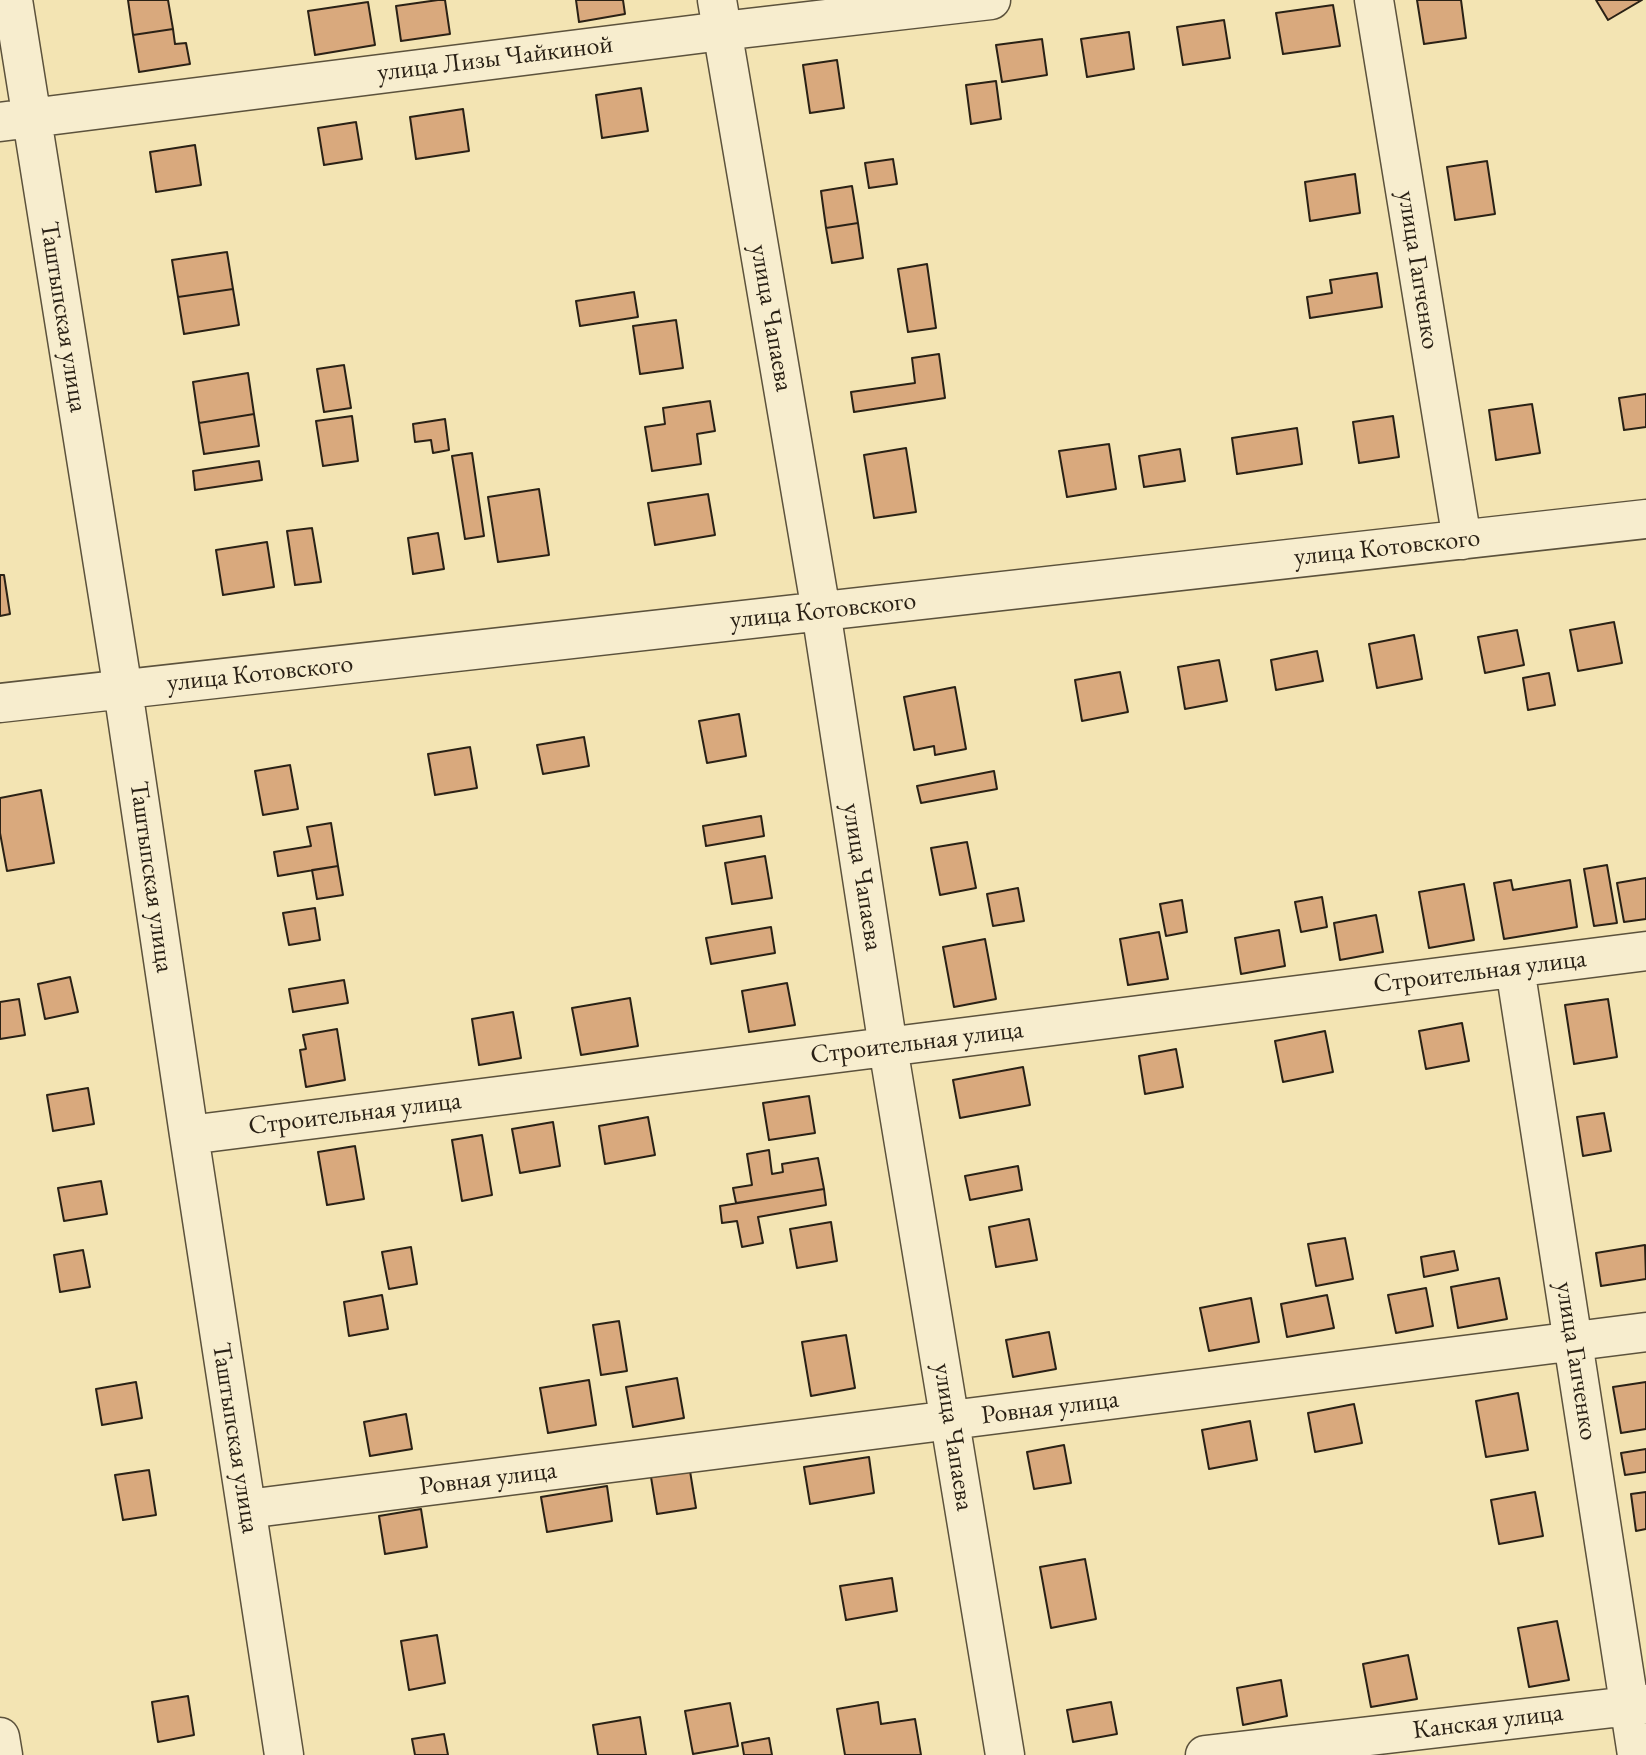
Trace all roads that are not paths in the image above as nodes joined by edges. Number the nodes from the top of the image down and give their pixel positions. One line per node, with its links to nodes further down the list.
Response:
1 (13, 0): 5 (street, Таштыпская улица)
2 (991, 0): 4 (street, улица Лизы Чайкиной)
3 (1374, 0): 7 (street, улица Гапченко)
4 (720, 15): 5 (street, улица Лизы Чайкиной); 8 (street, улица Чапаева)
5 (16, 120): 9 (street, Таштыпская улица)
6 (1646, 519): 7 (street, улица Котовского)
7 (1462, 540): 8 (street, улица Котовского)
8 (821, 611): 9 (street, улица Котовского); 13 (street, улица Чапаева)
9 (123, 690): 10 (street, улица Котовского); 14 (street, Таштыпская улица)
10 (0, 703)
11 (1646, 951): 12 (street, Строительная улица)
12 (1515, 968): 13 (street, Строительная улица); 16 (street, улица Гапченко)
13 (888, 1047): 14 (street, Строительная улица); 17 (street, улица Чапаева)
14 (189, 1135): 18 (street, Таштыпская улица)
15 (1646, 1332): 16 (street, Ровная улица)
16 (1573, 1342): 17 (street, Ровная улица); 19 (street, улица Гапченко)
17 (950, 1420): 18 (street, Ровная улица); 23 (street, улица Чапаева)
18 (247, 1509): 22 (street, Таштыпская улица)
19 (1638, 1705): 24 (street, Канская улица); 25 (street, улица Гапченко)
20 (0, 1737): 21 (street)
21 (3, 1755)
22 (284, 1755)
23 (1004, 1755)
24 (1205, 1755)
25 (1637, 1755)

